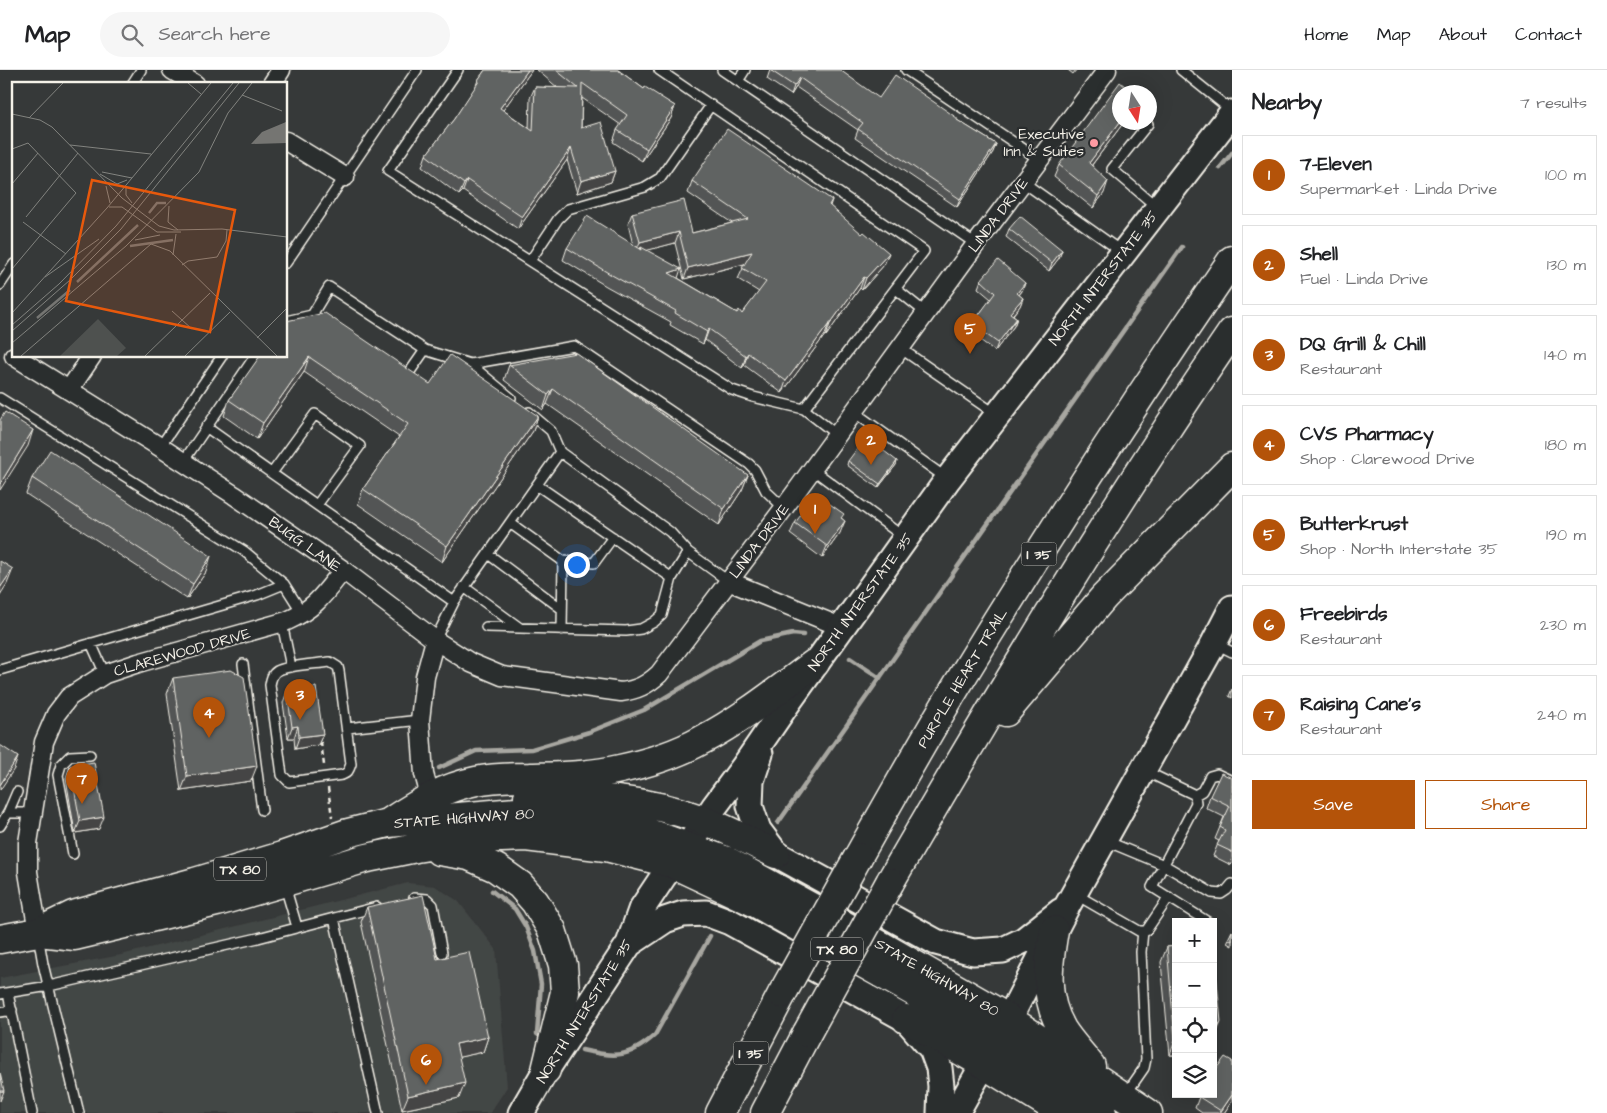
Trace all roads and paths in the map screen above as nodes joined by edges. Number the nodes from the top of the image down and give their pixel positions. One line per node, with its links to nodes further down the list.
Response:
1 (141, 70): 13 (lane)
2 (172, 70): 14 (street)
3 (281, 70): 15 (street)
4 (417, 70): 21 (lane)
5 (458, 70): 28 (lane)
6 (659, 70): 16 (lane)
7 (722, 70): 12 (lane)
8 (746, 70): 12 (lane)
9 (906, 70): 20 (lane)
10 (1107, 70): 20 (street, LINDA DRIVE)
11 (1181, 70): 17 (lane)
12 (738, 81): 24 (lane)
13 (133, 82)
14 (192, 82)
15 (273, 82)
16 (711, 105): 28 (lane); 31 (lane)
17 (1232, 112): 23 (main road, NORTH INTERSTATE 35)
18 (1143, 130): 23 (lane)
19 (288, 141): 21 (street)
20 (1040, 160): 22 (street, LINDA DRIVE)
21 (345, 177): 26 (lane)
22 (1023, 182): 24 (street, LINDA DRIVE); 25 (lane)
23 (1158, 208): 25 (main road, NORTH INTERSTATE 35)
24 (976, 244): 32 (street, LINDA DRIVE)
25 (1124, 253): 51 (main road, NORTH INTERSTATE 35)
26 (288, 260)
27 (1232, 260): 143 (main road, PURPLE HEART TRAIL / I 35, bridge)
28 (530, 261): 49 (lane)
29 (12, 267): 30 (lane)
30 (0, 285)
31 (896, 289): 32 (lane); 49 (lane)
32 (926, 313): 38 (street, LINDA DRIVE)
33 (312, 315): 34 (lane); 35 (lane); 39 (lane)
34 (288, 321)
35 (326, 324)
36 (1232, 332): 97 (main road, I 35)
37 (0, 348): 40 (street, BUGG LANE)
38 (900, 348): 50 (street, LINDA DRIVE); 51 (lane)
39 (425, 350): 45 (lane); 46 (lane)
40 (12, 355)
41 (17, 358): 47 (street, BUGG LANE)
42 (91, 358): 47 (street)
43 (221, 358): 54 (lane)
44 (254, 358): 52 (lane)
45 (470, 364): 55 (lane); 63 (lane)
46 (409, 374)
47 (69, 390): 54 (street, BUGG LANE)
48 (0, 398): 73 (lane)
49 (804, 409): 53 (lane)
50 (854, 412): 53 (street, LINDA DRIVE); 60 (lane)
51 (997, 415): 60 (main road, NORTH INTERSTATE 35)
52 (206, 427): 56 (lane); 59 (lane)
53 (838, 435): 58 (street, LINDA DRIVE)
54 (160, 447): 56 (street, BUGG LANE)
55 (560, 452): 61 (lane); 67 (lane)
56 (183, 462): 70 (street, BUGG LANE)
57 (1232, 466): 97 (main road)
58 (812, 469): 63 (street, LINDA DRIVE); 66 (lane)
59 (272, 474): 62 (lane); 62 (lane)
60 (948, 480): 66 (main road, NORTH INTERSTATE 35)
61 (537, 485): 64 (lane); 65 (lane)
62 (317, 505): 75 (lane)
63 (784, 508): 72 (street, LINDA DRIVE)
64 (510, 523): 68 (lane); 69 (lane)
65 (613, 537): 69 (lane); 71 (lane)
66 (905, 538): 81 (main road, NORTH INTERSTATE 35)
67 (688, 552): 71 (lane); 72 (lane)
68 (488, 554): 74 (lane); 77 (lane)
69 (563, 561): 77 (lane)
70 (343, 570): 78 (street, CLAREWOOD DRIVE); 84 (street, BUGG LANE)
71 (672, 578): 83 (lane)
72 (728, 581): 81 (street); 84 (street, LINDA DRIVE)
73 (284, 584): 78 (lane); 85 (lane)
74 (464, 587): 75 (lane); 82 (lane)
75 (454, 602): 84 (lane)
76 (1232, 608): 86 (main road)
77 (562, 609): 83 (lane)
78 (303, 614): 79 (street, CLAREWOOD DRIVE)
79 (282, 623): 89 (lane); 91 (street, CLAREWOOD DRIVE)
80 (486, 627): 82 (lane)
81 (841, 627): 87 (main road, NORTH INTERSTATE 35)
82 (520, 628): 83 (lane)
83 (562, 630)
84 (435, 640): 92 (street)
85 (91, 643): 90 (lane); 91 (lane)
86 (1223, 647): 96 (main road)
87 (815, 663): 94 (main road, NORTH INTERSTATE 35); 101 (main road)
88 (243, 664): 102 (lane)
89 (290, 667): 93 (lane); 93 (lane)
90 (0, 670)
91 (105, 674): 104 (street, CLAREWOOD DRIVE)
92 (420, 720): 93 (lane); 101 (street)
93 (347, 728)
94 (768, 733): 106 (main road, NORTH INTERSTATE 35); 112 (main road)
95 (90, 755): 111 (lane)
96 (1142, 770): 100 (lane); 109 (main road)
97 (953, 773): 144 (main road, I 35, bridge)
98 (1232, 781): 100 (lane)
99 (17, 792): 103 (lane)
100 (1195, 795): 114 (lane)
101 (430, 796): 105 (street); 107 (main road)
102 (262, 810)
103 (8, 813): 104 (lane); 108 (lane)
104 (32, 813): 126 (street, CLAREWOOD DRIVE)
105 (445, 818): 106 (main road); 107 (main road, STATE HIGHWAY 80 / TX 80); 113 (main road, STATE HIGHWAY 80 / TX 80); 119 (main road)
106 (704, 821): 112 (main road); 113 (main road, NORTH INTERSTATE 35)
107 (388, 823): 126 (main road, STATE HIGHWAY 80 / TX 80)
108 (0, 826)
109 (1104, 840): 114 (lane); 121 (main road)
110 (416, 848): 113 (main road, STATE HIGHWAY 80 / TX 80); 115 (main road, STATE HIGHWAY 80 / TX 80); 137 (main road)
111 (74, 854)
112 (776, 854): 121 (main road)
113 (680, 855): 128 (main road, NORTH INTERSTATE 35); 135 (main road, STATE HIGHWAY 80 / TX 80); 136 (main road, STATE HIGHWAY 80 / TX 80)
114 (1164, 865): 116 (lane); 117 (lane)
115 (284, 883): 119 (main road, STATE HIGHWAY 80 / TX 80); 124 (lane)
116 (1232, 884)
117 (1168, 897): 123 (lane); 125 (lane)
118 (407, 900): 129 (lane)
119 (217, 902): 126 (main road, STATE HIGHWAY 80 / TX 80)
120 (389, 904): 122 (lane)
121 (1065, 910): 125 (lane); 135 (main road); 138 (main road)
122 (334, 918): 124 (lane); 141 (lane)
123 (1202, 918)
124 (297, 927): 130 (lane)
125 (1143, 931): 138 (lane)
126 (38, 932): 127 (main road, STATE HIGHWAY 80 / TX 80); 130 (lane)
127 (0, 939)
128 (629, 944): 134 (main road); 137 (main road, NORTH INTERSTATE 35)
129 (442, 953)
130 (49, 986): 131 (lane); 140 (lane)
131 (4, 993): 132 (lane)
132 (12, 1010): 133 (lane); 139 (lane)
133 (0, 1012)
134 (906, 1019): 136 (main road); 145 (main road)
135 (1009, 1019): 136 (main road); 138 (main road, TX 80)
136 (991, 1054): 146 (main road); 147 (main road); 148 (main road, TX 80)
137 (546, 1070): 142 (main road, NORTH INTERSTATE 35)
138 (1114, 1090): 149 (main road, TX 80)
139 (32, 1113)
140 (79, 1113)
141 (378, 1113)
142 (521, 1113)
143 (720, 1113)
144 (765, 1113)
145 (940, 1113)
146 (956, 1113)
147 (1063, 1113)
148 (1102, 1113)
149 (1148, 1113)

